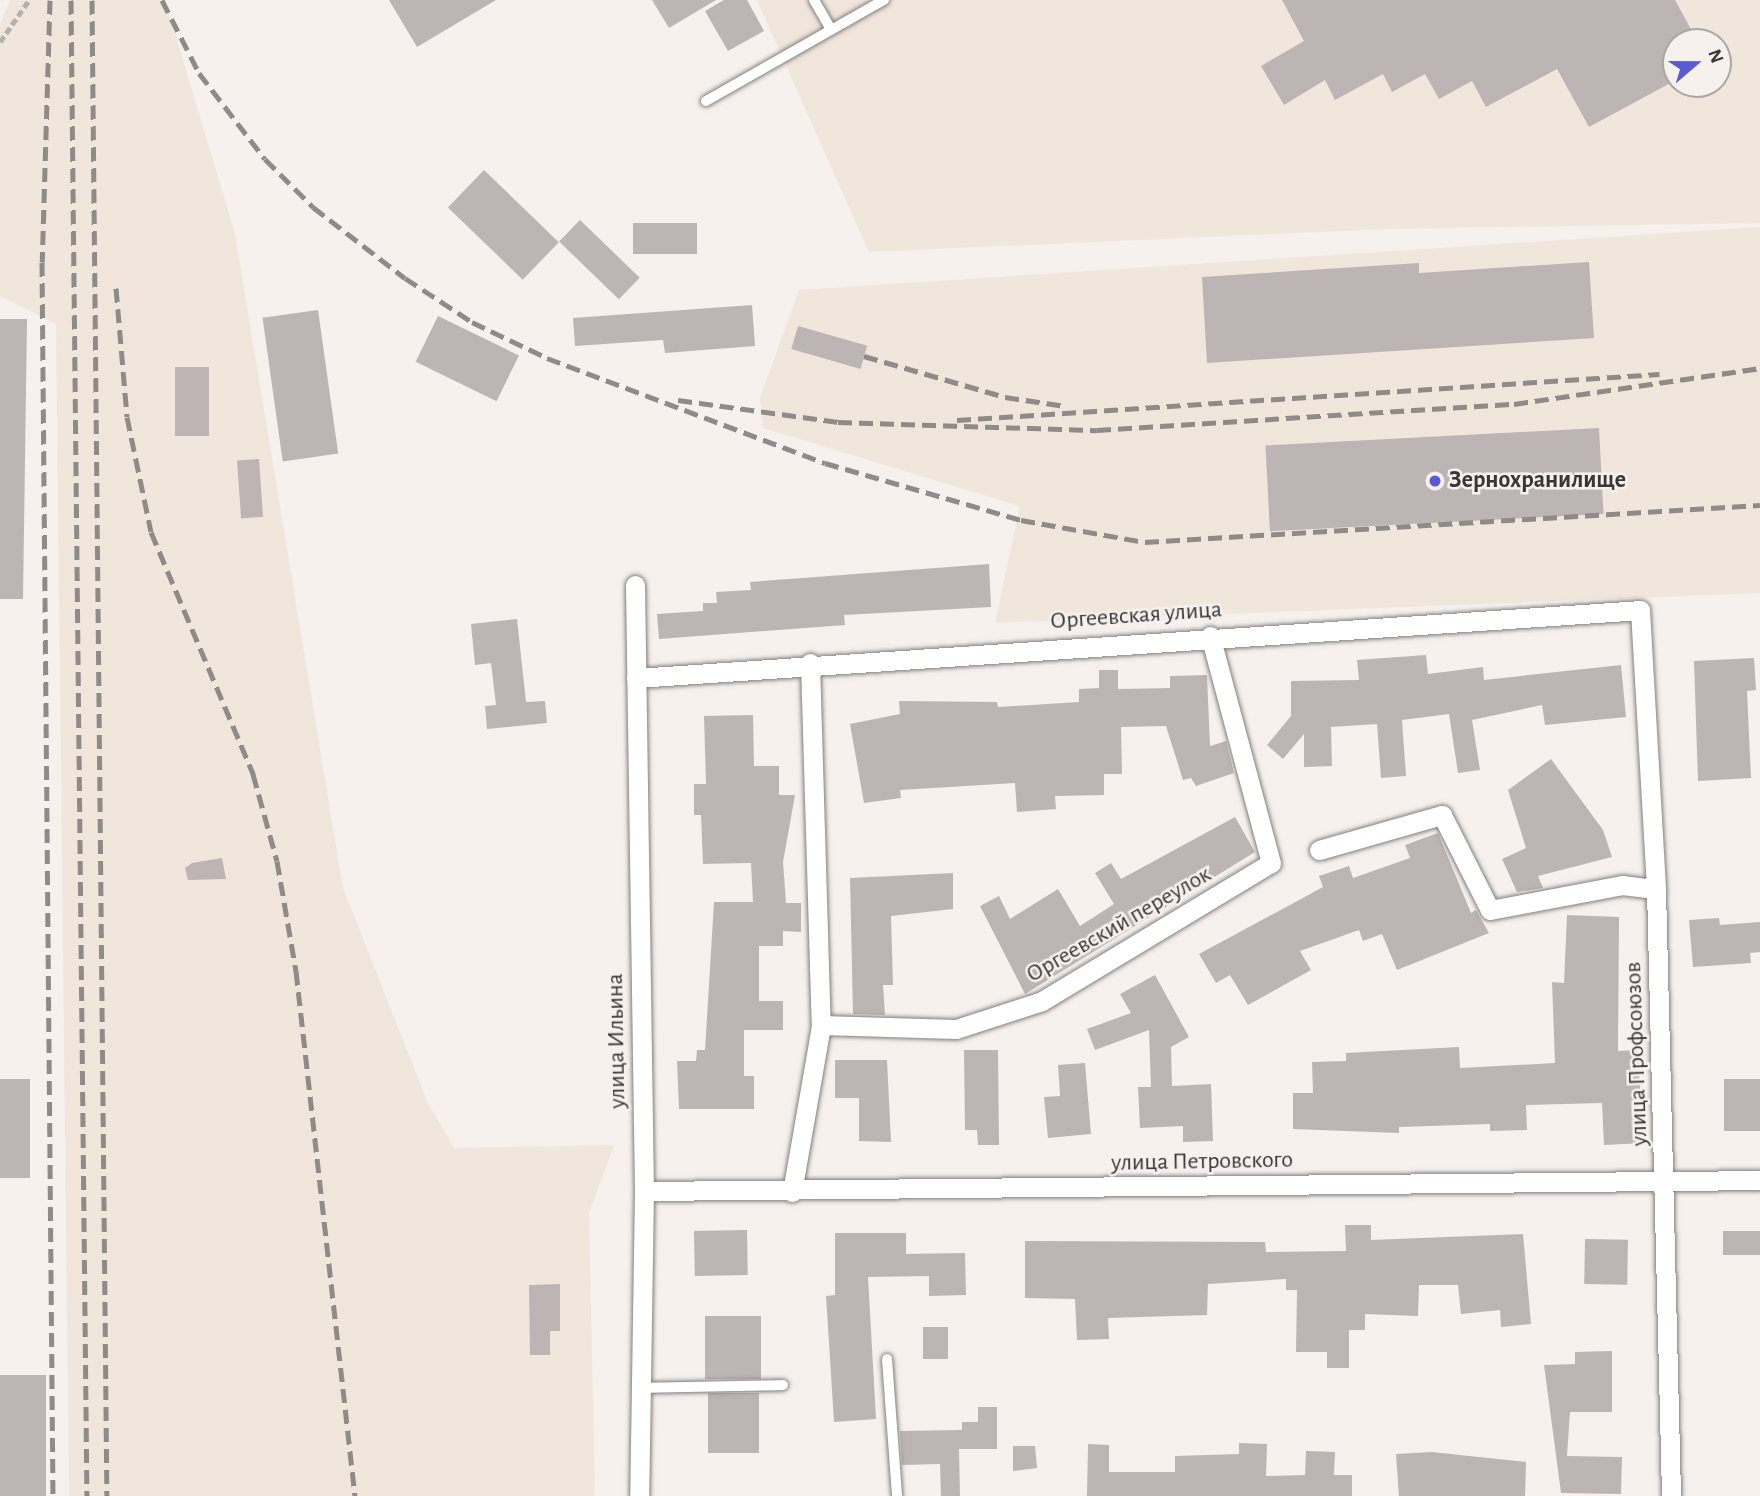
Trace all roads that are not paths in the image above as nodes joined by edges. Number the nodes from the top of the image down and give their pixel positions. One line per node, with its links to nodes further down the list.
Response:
1 (814, 0): 3 (lane)
2 (884, 0): 3 (lane)
3 (831, 30): 4 (lane)
4 (706, 101)
5 (635, 584): 9 (street, улица Ильина)
6 (1640, 610): 7 (street, Оргеевская улица); 11 (street, улица Профсоюзов)
7 (1210, 636): 8 (street, Оргеевская улица); 12 (street, Оргеевский переулок)
8 (810, 663): 9 (street, Оргеевская улица); 12 (street)
9 (636, 678): 15 (street, улица Ильина)
10 (1319, 849): 11 (street)
11 (1656, 889): 14 (street, улица Профсоюзов)
12 (821, 1025): 16 (street)
13 (1760, 1180): 14 (street, улица Петровского)
14 (1666, 1181): 16 (street, улица Петровского); 22 (street, улица Профсоюзов)
15 (644, 1191): 16 (street, улица Петровского); 19 (street, улица Ильина)
16 (793, 1192)
17 (887, 1359): 21 (lane)
18 (783, 1385): 19 (lane)
19 (641, 1388): 20 (street, улица Ильина)
20 (639, 1496)
21 (897, 1496)
22 (1671, 1496)

